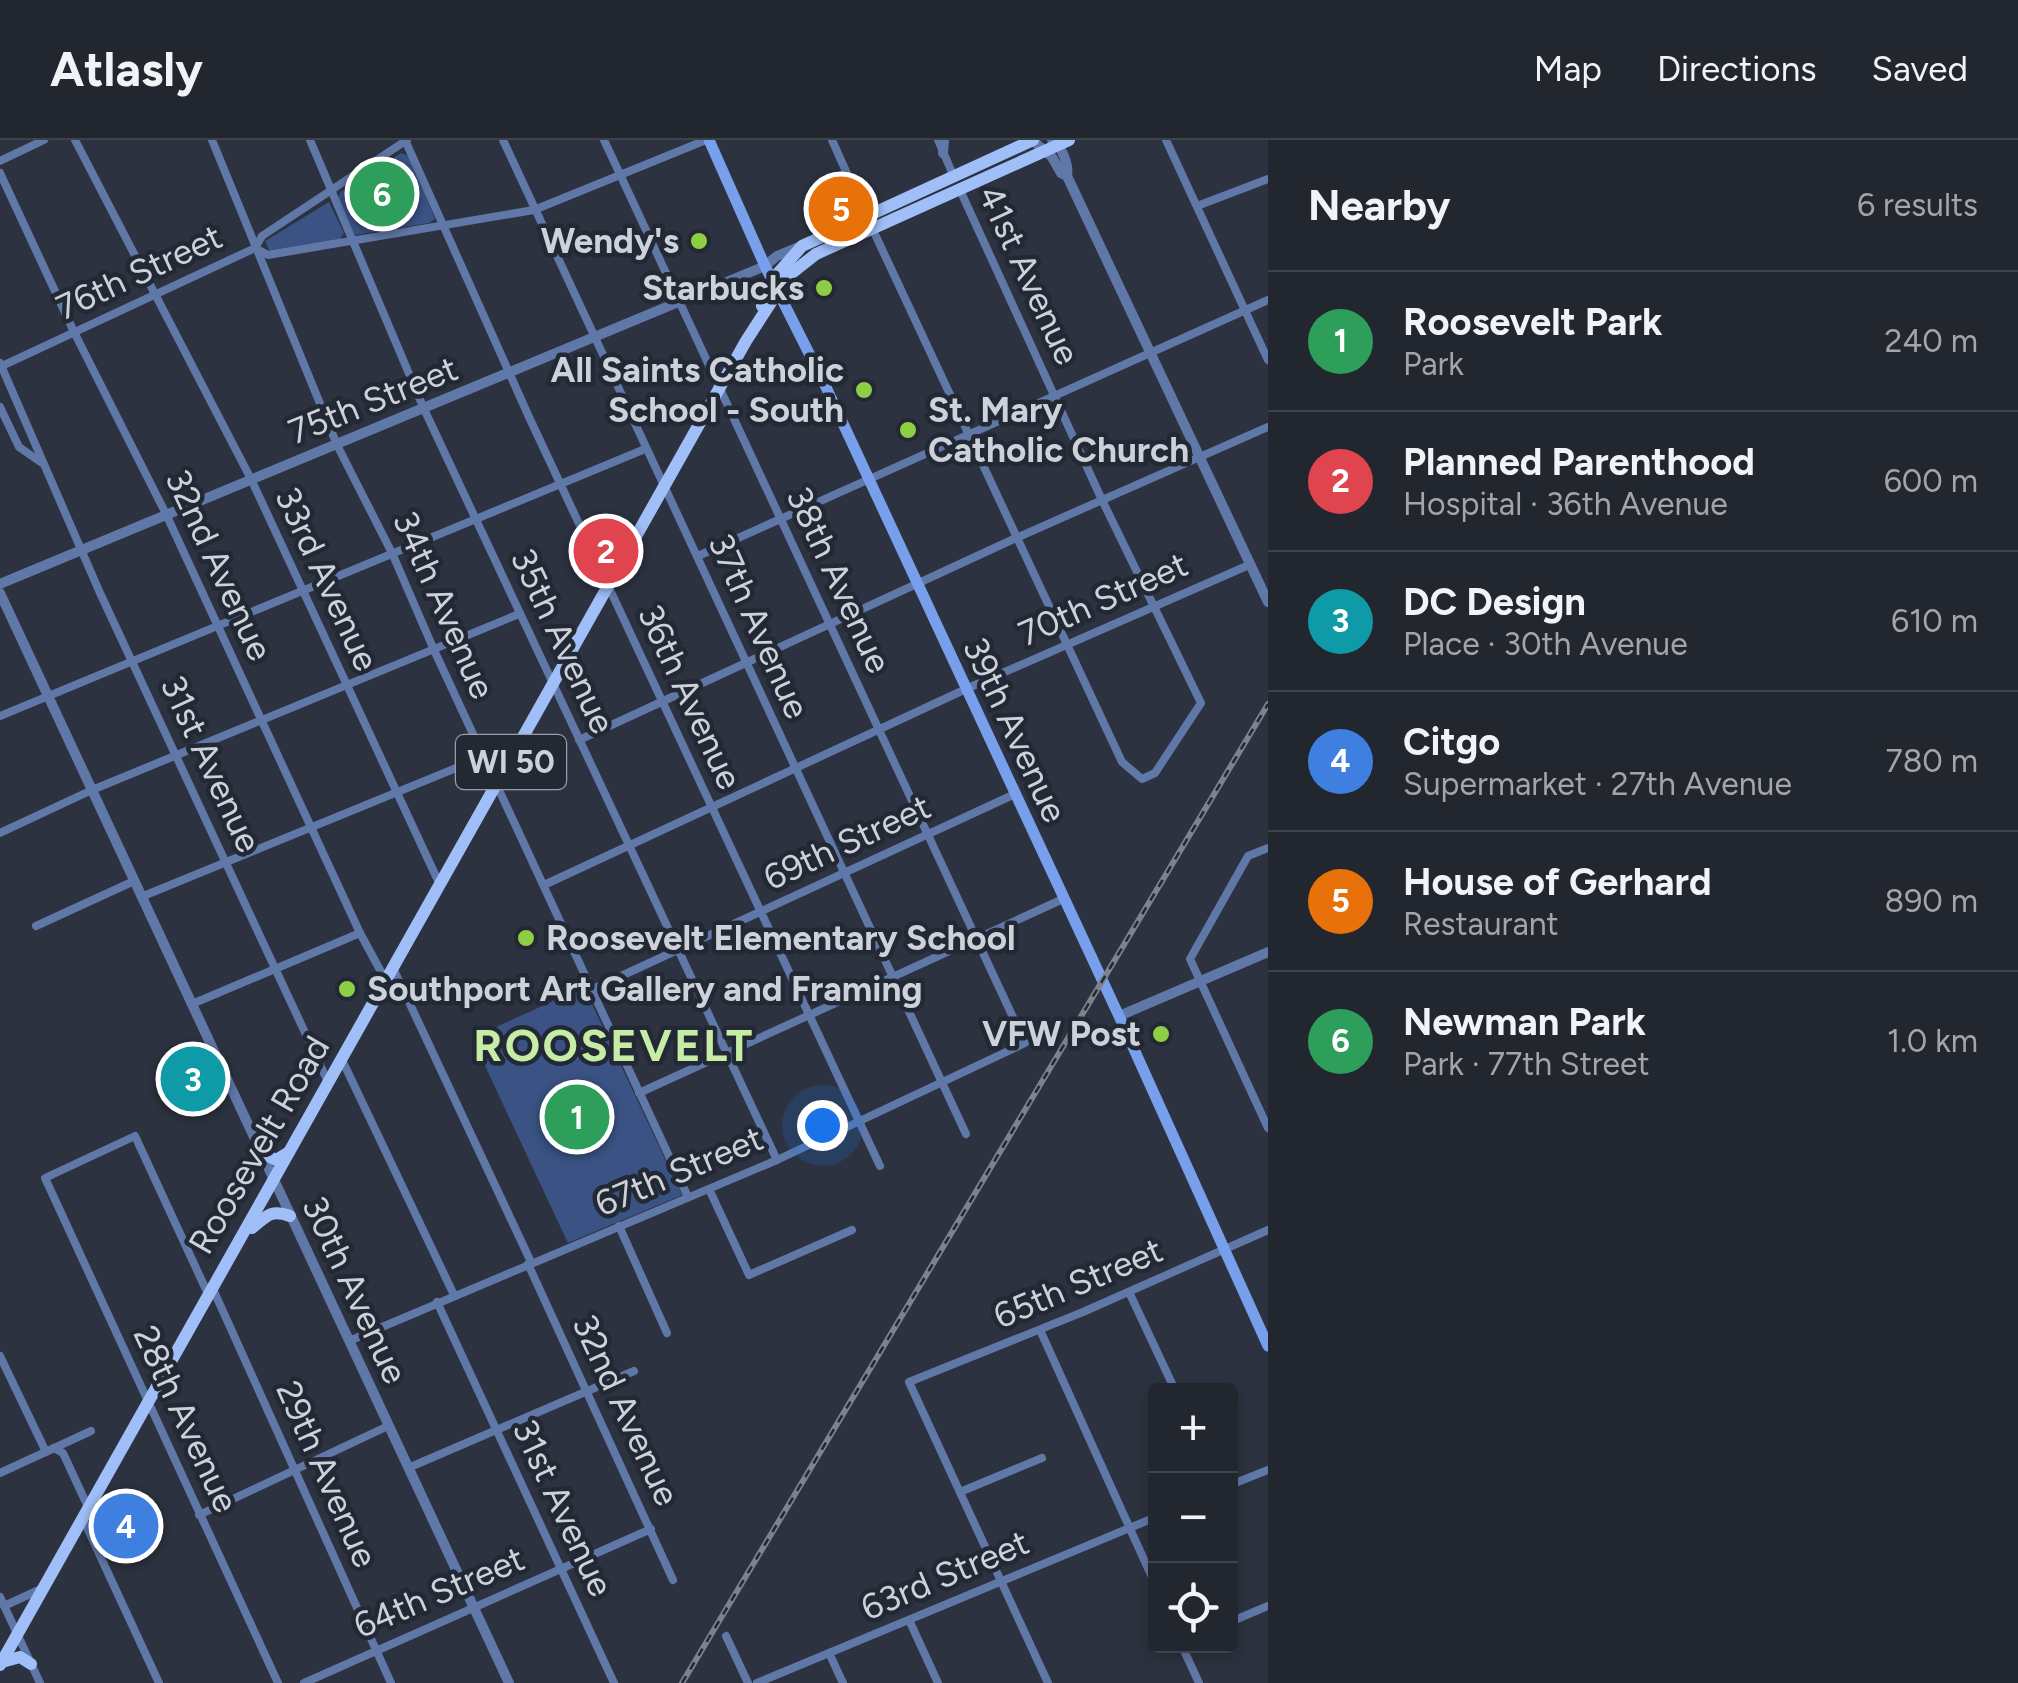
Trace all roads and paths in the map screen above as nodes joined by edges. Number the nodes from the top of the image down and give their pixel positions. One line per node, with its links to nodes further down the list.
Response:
1 (44, 140): 14 (street)
2 (75, 140): 32 (street, 33rd Avenue)
3 (212, 140): 27 (street, 34th Avenue)
4 (310, 140): 19 (street, 35th Avenue)
5 (406, 140): 19 (street); 23 (street, 36th Avenue)
6 (503, 140): 21 (street, 37th Avenue)
7 (604, 140): 16 (street, 38th Avenue)
8 (708, 140): 16 (street, 76th Street); 29 (main road, 39th Avenue)
9 (832, 140): 22 (street)
10 (1032, 140): 13 (street); 18 (main road, WI 50)
11 (1166, 140): 20 (street)
12 (942, 144): 18 (street, 41st Avenue)
13 (1056, 144): 18 (main road, WI 50); 38 (street)
14 (0, 161)
15 (0, 173): 36 (street, 32nd Avenue)
16 (620, 174): 21 (street, 76th Street); 34 (street, 38th Avenue)
17 (1268, 179): 20 (street)
18 (956, 183): 22 (main road, WI 50); 24 (main road, WI 50); 43 (street, 41st Avenue)
19 (331, 190): 25 (street, 35th Avenue); 27 (street)
20 (1197, 206): 35 (street)
21 (534, 210): 23 (street, 76th Street); 37 (street, 37th Avenue)
22 (866, 216): 26 (main road, WI 50)
23 (442, 225): 25 (street, 76th Street); 41 (street, 36th Avenue)
24 (873, 230): 28 (main road, WI 50); 47 (street)
25 (352, 240): 27 (street, 76th Street); 45 (street, 35th Avenue)
26 (802, 246): 29 (street, 75th Street); 30 (main road, WI 50)
27 (255, 248): 32 (street, 76th Street); 48 (street, 34th Avenue)
28 (802, 262): 30 (street, 75th Street); 31 (main road, WI 50)
29 (765, 266): 30 (street, 75th Street); 31 (main road, 39th Avenue); 34 (street, 75th Street)
30 (783, 268): 31 (main road, WI 50)
31 (775, 286): 42 (main road, Roosevelt Road / WI 50); 53 (main road, 39th Avenue)
32 (157, 295): 36 (street, 76th Street); 52 (street, 33rd Avenue)
33 (1268, 300): 35 (street)
34 (680, 302): 37 (street, 75th Street); 42 (street, 38th Avenue)
35 (1245, 310): 38 (street); 39 (street)
36 (74, 332): 40 (street, 76th Street); 57 (street, 32nd Avenue)
37 (595, 338): 41 (street, 75th Street); 49 (street, 37th Avenue)
38 (1150, 352): 43 (street); 50 (street)
39 (1268, 360)
40 (0, 365): 51 (street, 31st Avenue)
41 (510, 374): 45 (street, 75th Street); 54 (street, 36th Avenue)
42 (718, 388): 55 (main road, Roosevelt Road / WI 50); 58 (street, 38th Avenue)
43 (1055, 396): 47 (street); 56 (street, 41st Avenue)
44 (0, 408): 51 (street, 31st Avenue)
45 (424, 409): 48 (street, 75th Street); 59 (street, 35th Avenue)
46 (1268, 427): 50 (street)
47 (968, 434): 53 (street); 60 (street)
48 (337, 445): 52 (street, 75th Street); 62 (street, 34th Avenue)
49 (646, 448): 54 (street); 55 (street, 37th Avenue)
50 (1199, 457): 56 (street); 64 (street)
51 (46, 466): 61 (street, 31st Avenue)
52 (250, 480): 57 (street, 75th Street); 68 (street, 33rd Avenue)
53 (869, 480): 58 (street); 66 (main road, 39th Avenue)
54 (560, 484): 59 (street); 67 (street, 36th Avenue)
55 (664, 487): 63 (street, 37th Avenue); 67 (main road, Roosevelt Road / WI 50)
56 (1102, 500): 60 (street); 71 (street, 41st Avenue)
57 (166, 514): 61 (street, 75th Street); 74 (street, 32nd Avenue)
58 (781, 519): 63 (street); 73 (street, 38th Avenue)
59 (475, 520): 62 (street); 72 (street, 35th Avenue)
60 (1016, 538): 66 (street); 75 (street)
61 (80, 550): 65 (street, 75th Street); 77 (street, 31st Avenue)
62 (392, 553): 68 (street); 76 (street, 34th Avenue)
63 (698, 556): 78 (street, 37th Avenue)
64 (1249, 564): 70 (street); 71 (street, 70th Street)
65 (0, 584)
66 (916, 584): 73 (street); 81 (main road, 39th Avenue)
67 (608, 586): 80 (main road, Roosevelt Road / WI 50); 83 (street, 36th Avenue)
68 (302, 590): 74 (street); 79 (street, 33rd Avenue)
69 (0, 594): 82 (street, 30th Avenue)
70 (1268, 602)
71 (1154, 606): 75 (street, 70th Street); 75 (street, 41st Avenue)
72 (519, 614): 76 (street); 80 (street, 35th Avenue)
73 (829, 624): 78 (street); 86 (street, 38th Avenue)
74 (217, 625): 77 (street); 85 (street, 32nd Avenue)
75 (1066, 646): 81 (street, 70th Street)
76 (434, 650): 79 (street); 89 (street, 34th Avenue)
77 (132, 659): 82 (street); 88 (street, 31st Avenue)
78 (745, 663): 83 (street); 90 (street, 37th Avenue)
79 (347, 686): 85 (street); 93 (street, 33rd Avenue)
80 (553, 688): 87 (street, 35th Avenue); 91 (main road, Roosevelt Road / WI 50)
81 (966, 689): 86 (street, 70th Street); 94 (main road, 39th Avenue)
82 (48, 696): 84 (street); 92 (street, 30th Avenue)
83 (663, 701): 87 (street); 95 (street, 36th Avenue)
84 (0, 716)
85 (262, 721): 88 (street); 96 (street, 32nd Avenue)
86 (878, 730): 90 (street, 70th Street); 98 (street, 38th Avenue)
87 (579, 740): 99 (street, 35th Avenue)
88 (176, 756): 92 (street); 101 (street, 31st Avenue)
89 (483, 756): 91 (street, 34th Avenue); 93 (street)
90 (794, 768): 95 (street, 70th Street); 102 (street, 37th Avenue)
91 (497, 787): 104 (main road, Roosevelt Road / WI 50); 105 (street, 34th Avenue)
92 (92, 790): 97 (street); 103 (street, 30th Avenue)
93 (398, 792): 96 (street); 104 (street, 33rd Avenue)
94 (1015, 794): 98 (street, 69th Street); 107 (main road, 39th Avenue)
95 (711, 806): 99 (street, 70th Street); 108 (street, 36th Avenue)
96 (311, 827): 101 (street); 110 (street, 32nd Avenue)
97 (0, 833)
98 (927, 835): 102 (street, 69th Street); 111 (street, 38th Avenue)
99 (629, 845): 105 (street, 70th Street); 112 (street, 35th Avenue)
100 (1268, 848): 117 (street)
101 (226, 862): 106 (street); 114 (street, 31st Avenue)
102 (844, 873): 108 (street, 69th Street); 116 (street, 37th Avenue)
103 (134, 881): 106 (street, 30th Avenue); 109 (street)
104 (440, 884): 115 (main road, Roosevelt Road / WI 50)
105 (544, 885): 118 (street, 34th Avenue)
106 (142, 897): 119 (street, 30th Avenue)
107 (1063, 899): 111 (street); 121 (main road, 39th Avenue)
108 (762, 912): 112 (street, 69th Street); 120 (street, 36th Avenue)
109 (36, 926)
110 (360, 933): 114 (street); 115 (street, 32nd Avenue)
111 (976, 939): 116 (street); 122 (street, 38th Avenue)
112 (677, 951): 118 (street, 69th Street); 123 (street, 35th Avenue)
113 (1268, 952): 117 (street)
114 (276, 969): 119 (street); 126 (street, 31st Avenue)
115 (390, 974): 124 (main road, Roosevelt Road / WI 50); 145 (street, 32nd Avenue)
116 (892, 977): 120 (street); 125 (street, 37th Avenue)
117 (1200, 981): 121 (street); 129 (street)
118 (593, 989): 127 (street, 34th Avenue)
119 (192, 1004): 133 (street, 30th Avenue)
120 (810, 1015): 123 (street); 128 (street, 36th Avenue)
121 (1119, 1016): 144 (main road, 39th Avenue)
122 (1026, 1043): 125 (street, 67th Street)
123 (725, 1054): 127 (street); 134 (street, 35th Avenue)
124 (342, 1062): 126 (main road, Roosevelt Road / WI 50); 148 (street)
125 (942, 1082): 128 (street, 67th Street); 130 (street, 37th Avenue)
126 (330, 1084): 132 (main road, Roosevelt Road / WI 50)
127 (639, 1093): 138 (street, 34th Avenue)
128 (859, 1122): 134 (street, 67th Street); 135 (street, 36th Avenue)
129 (1268, 1128)
130 (966, 1134)
131 (134, 1136): 146 (street, 29th Avenue); 158 (street, 28th Avenue)
132 (291, 1150): 133 (main road); 136 (main road, Roosevelt Road / WI 50)
133 (260, 1152): 136 (street, 30th Avenue)
134 (777, 1160): 137 (street, 67th Street)
135 (880, 1166)
136 (274, 1181): 139 (street, 30th Avenue); 143 (main road, Roosevelt Road / WI 50)
137 (709, 1189): 138 (street, 67th Street); 141 (street)
138 (688, 1197): 140 (street, 67th Street)
139 (290, 1216): 143 (main road); 152 (street, 30th Avenue)
140 (619, 1226): 145 (street, 67th Street); 151 (street)
141 (852, 1230)
142 (1268, 1230): 144 (street, 65th Street)
143 (242, 1236): 146 (main road, Roosevelt Road / WI 50)
144 (1224, 1250): 147 (street, 65th Street); 153 (main road, 39th Avenue)
145 (529, 1263): 148 (street, 67th Street); 157 (street, 32nd Avenue)
146 (210, 1290): 158 (main road, Roosevelt Road / WI 50); 165 (street, 29th Avenue)
147 (1129, 1292): 150 (street, 65th Street); 156 (street)
148 (454, 1295): 149 (street, 67th Street)
149 (437, 1302): 152 (street, 67th Street); 160 (street, 31st Avenue)
150 (1040, 1330): 169 (street, 65th Street); 173 (street)
151 (667, 1333)
152 (348, 1341): 159 (street, 30th Avenue)
153 (1268, 1346)
154 (0, 1356): 162 (street)
155 (634, 1371): 157 (street)
156 (1172, 1383)
157 (587, 1392): 160 (street); 174 (street, 32nd Avenue)
158 (148, 1402): 170 (main road, Roosevelt Road / WI 50); 171 (street, 28th Avenue)
159 (388, 1426): 164 (street, 30th Avenue); 165 (street)
160 (496, 1430): 164 (street); 176 (street, 31st Avenue)
161 (91, 1431): 162 (street)
162 (50, 1450): 167 (street); 170 (street)
163 (1042, 1458): 169 (street)
164 (408, 1468): 182 (street, 30th Avenue)
165 (295, 1470): 171 (street); 187 (street, 29th Avenue)
166 (1268, 1470): 168 (street)
167 (0, 1473)
168 (1238, 1482)
169 (960, 1492): 178 (street)
170 (85, 1512): 179 (main road, Roosevelt Road / WI 50); 193 (street)
171 (200, 1515): 194 (street, 28th Avenue)
172 (1148, 1520): 173 (street, 63rd Street)
173 (1130, 1528): 175 (street); 178 (street, 63rd Street)
174 (650, 1530): 176 (street, 64th Street); 177 (street, 32nd Avenue)
175 (1148, 1568)
176 (562, 1569): 182 (street, 64th Street); 198 (street, 31st Avenue)
177 (673, 1580)
178 (1002, 1580): 184 (street, 63rd Street); 203 (street)
179 (42, 1588): 180 (street); 185 (main road, Roosevelt Road / WI 50)
180 (2, 1604): 185 (street)
181 (1268, 1606): 183 (street)
182 (474, 1607): 187 (street, 64th Street); 197 (street, 30th Avenue)
183 (1238, 1619)
184 (909, 1620): 188 (street, 63rd Street); 202 (street)
185 (17, 1634): 190 (main road, Roosevelt Road / WI 50); 191 (street)
186 (726, 1636): 199 (street)
187 (375, 1649): 195 (street, 64th Street); 196 (street, 29th Avenue)
188 (829, 1653): 200 (street, 63rd Street); 201 (street)
189 (1185, 1653): 204 (street)
190 (1, 1663): 191 (main road)
191 (31, 1664): 192 (street)
192 (40, 1683)
193 (160, 1683)
194 (278, 1683)
195 (304, 1683)
196 (391, 1683)
197 (509, 1683)
198 (614, 1683)
199 (748, 1683)
200 (757, 1683)
201 (843, 1683)
202 (938, 1683)
203 (1048, 1683)
204 (1199, 1683)

